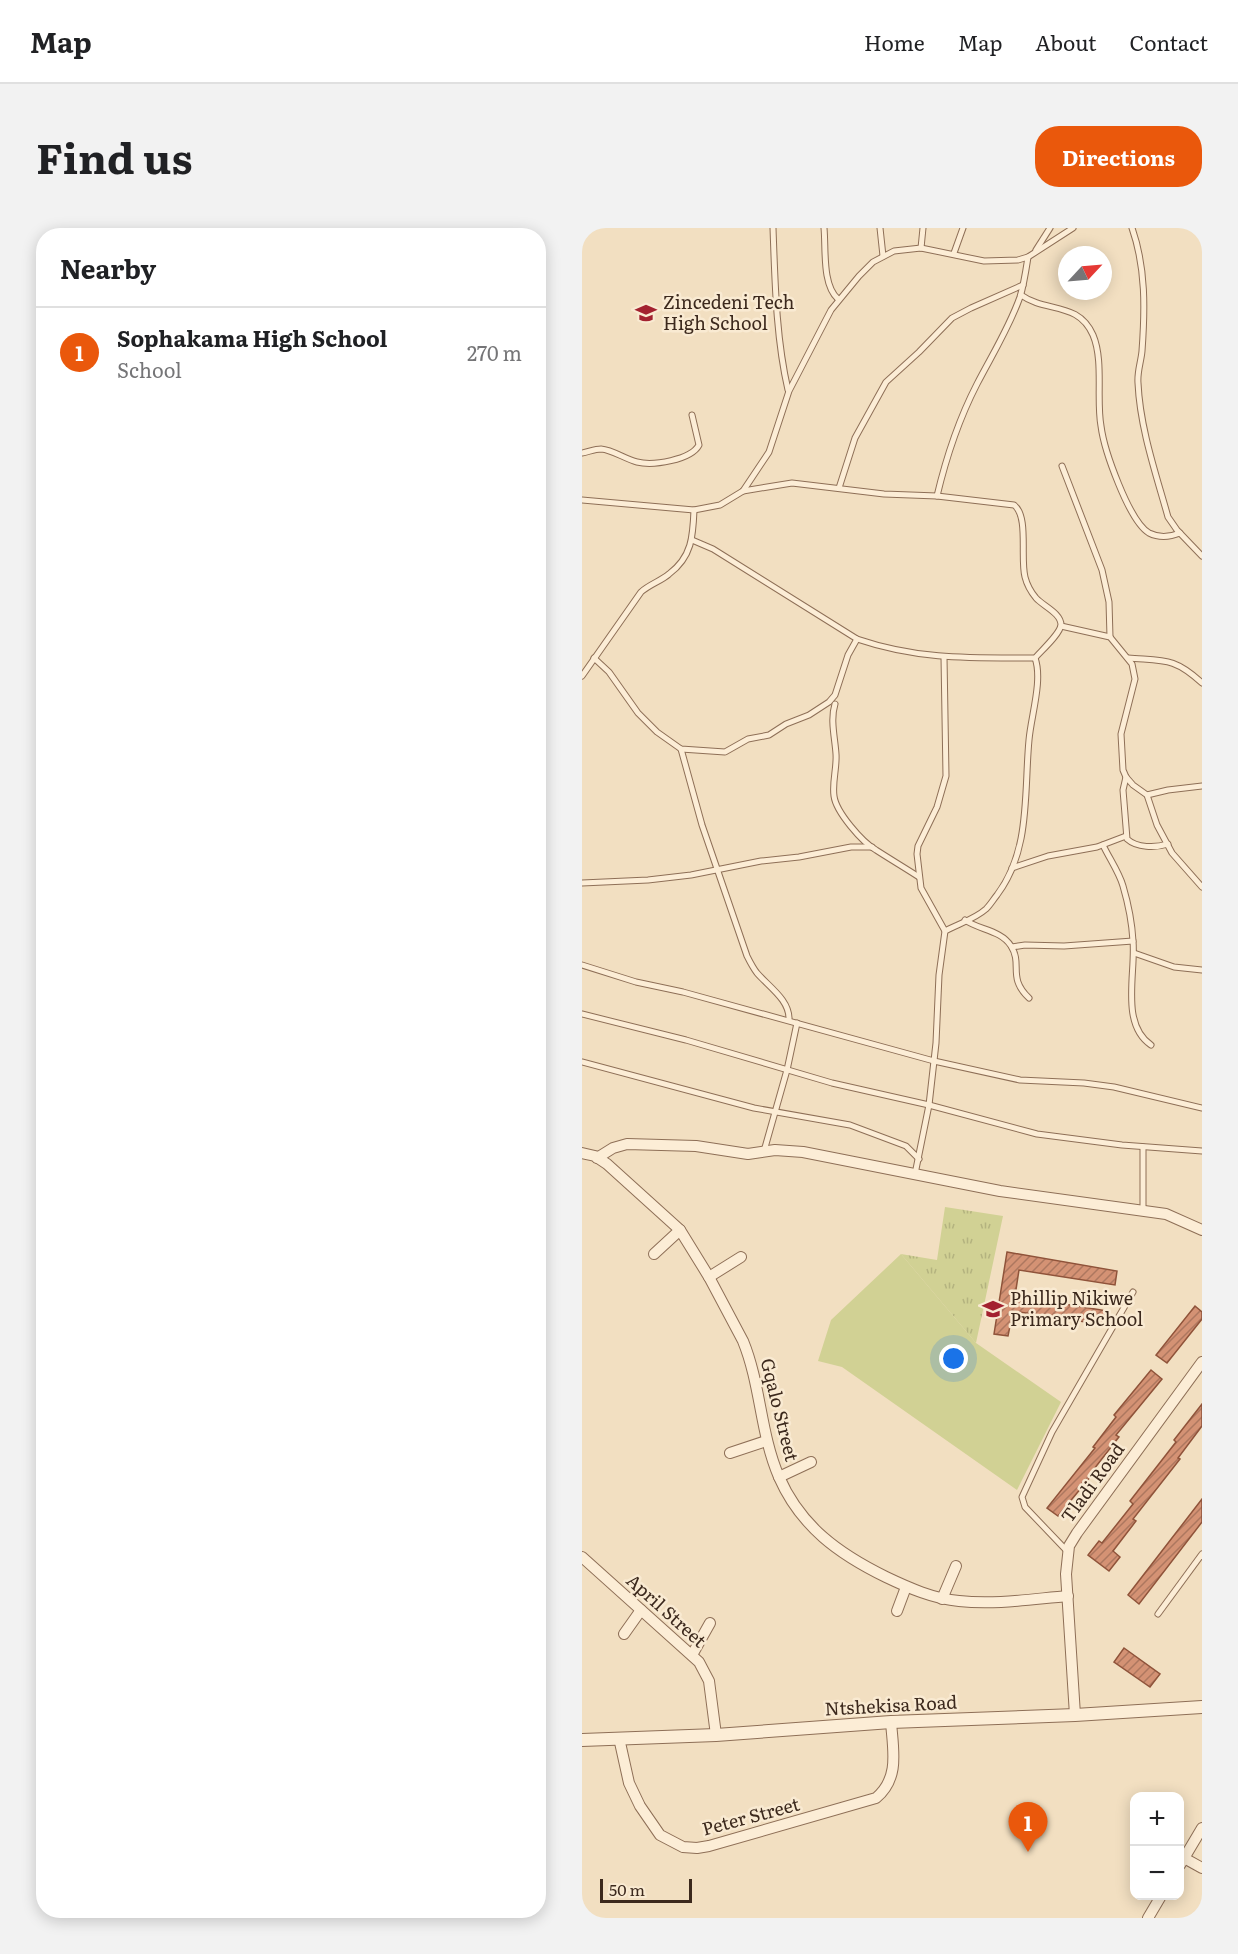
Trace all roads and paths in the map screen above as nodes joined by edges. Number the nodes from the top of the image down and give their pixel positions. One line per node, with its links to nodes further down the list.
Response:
1 (772, 228): 17 (lane)
2 (824, 228): 16 (lane)
3 (880, 228): 12 (lane)
4 (923, 228): 9 (lane)
5 (963, 228): 11 (lane)
6 (1050, 228): 10 (lane)
7 (1073, 228): 10 (lane)
8 (1132, 228): 26 (lane)
9 (921, 248): 11 (lane); 12 (lane)
10 (1035, 252): 13 (lane)
11 (954, 253): 13 (lane)
12 (883, 255): 16 (lane)
13 (1028, 257): 14 (lane)
14 (1023, 285): 15 (lane); 21 (lane)
15 (1021, 295): 23 (lane); 26 (lane)
16 (838, 299): 17 (lane)
17 (789, 391): 22 (lane)
18 (692, 415): 19 (lane)
19 (582, 453)
20 (1062, 466): 30 (lane)
21 (839, 488): 22 (lane); 23 (lane)
22 (743, 491): 25 (lane)
23 (937, 496): 29 (lane)
24 (582, 500): 25 (lane)
25 (694, 510): 27 (lane)
26 (1180, 533): 28 (lane)
27 (692, 540): 31 (lane); 33 (lane)
28 (1202, 556)
29 (1061, 626): 30 (lane); 34 (lane)
30 (1110, 637): 35 (lane)
31 (857, 639): 32 (lane); 39 (lane)
32 (944, 657): 34 (lane); 49 (lane)
33 (594, 658): 36 (lane); 39 (lane)
34 (1035, 658): 47 (lane)
35 (1128, 658): 37 (lane); 40 (lane)
36 (582, 676)
37 (1202, 683)
38 (835, 704): 46 (lane)
39 (681, 748): 48 (lane)
40 (1126, 777): 42 (lane); 43 (lane)
41 (1202, 786): 42 (lane)
42 (1147, 795): 44 (lane)
43 (1126, 836): 44 (lane); 45 (lane)
44 (1168, 844): 51 (lane)
45 (1103, 845): 47 (lane); 54 (lane)
46 (872, 847): 48 (lane); 49 (lane)
47 (1012, 868): 52 (lane)
48 (718, 869): 50 (lane); 61 (lane)
49 (919, 878): 53 (lane)
50 (582, 883)
51 (1202, 887)
52 (965, 920): 53 (lane); 55 (lane)
53 (945, 931): 64 (lane)
54 (1133, 941): 55 (lane); 56 (lane)
55 (1012, 947): 59 (lane)
56 (1134, 953): 58 (lane); 63 (lane)
57 (582, 965): 61 (lane)
58 (1202, 970)
59 (1029, 998)
60 (582, 1014): 66 (lane)
61 (789, 1020): 62 (lane)
62 (797, 1023): 64 (lane); 66 (lane)
63 (1151, 1045)
64 (934, 1061): 67 (lane); 68 (lane)
65 (582, 1062): 69 (lane)
66 (787, 1070): 67 (lane); 69 (lane)
67 (929, 1105): 70 (lane); 75 (lane)
68 (1202, 1108)
69 (774, 1113): 71 (lane); 75 (lane)
70 (1143, 1147): 72 (lane); 77 (lane)
71 (764, 1151): 74 (street); 76 (street)
72 (1202, 1151)
73 (582, 1153): 74 (street, Gqalo Street)
74 (597, 1158): 78 (street, Gqalo Street)
75 (919, 1159): 76 (lane)
76 (915, 1174): 77 (street)
77 (1143, 1211): 79 (street)
78 (680, 1230): 80 (street); 82 (street, Gqalo Street)
79 (1202, 1230)
80 (654, 1254)
81 (741, 1257): 82 (street)
82 (709, 1276): 85 (street, Gqalo Street)
83 (1133, 1292): 89 (lane)
84 (1202, 1362): 89 (street, Tladi Road)
85 (766, 1442): 86 (street); 88 (street, Gqalo Street)
86 (730, 1454)
87 (811, 1462): 88 (street)
88 (779, 1477): 93 (street, Gqalo Street)
89 (1068, 1552): 94 (street, Tladi Road)
90 (1202, 1554): 98 (lane)
91 (582, 1557): 96 (street, April Street)
92 (956, 1566): 95 (street)
93 (906, 1587): 95 (street, Gqalo Street); 97 (street)
94 (1068, 1596): 95 (street, Gqalo Street); 103 (street, Tladi Road)
95 (942, 1599)
96 (641, 1610): 100 (street); 101 (street, April Street)
97 (897, 1611)
98 (1158, 1614)
99 (710, 1623): 101 (street)
100 (624, 1634)
101 (692, 1655): 105 (street, April Street)
102 (1202, 1707): 103 (street, Ntshekisa Road)
103 (1075, 1715): 104 (street, Ntshekisa Road)
104 (891, 1722): 105 (street, Ntshekisa Road); 106 (street, Peter Street)
105 (716, 1735): 106 (street, Ntshekisa Road)
106 (620, 1738): 107 (street, Ntshekisa Road)
107 (582, 1740)
108 (1202, 1828): 109 (street)
109 (1184, 1858)
110 (1184, 1862): 111 (street)
111 (1202, 1868)
112 (1159, 1900): 113 (street)
113 (1148, 1918)

